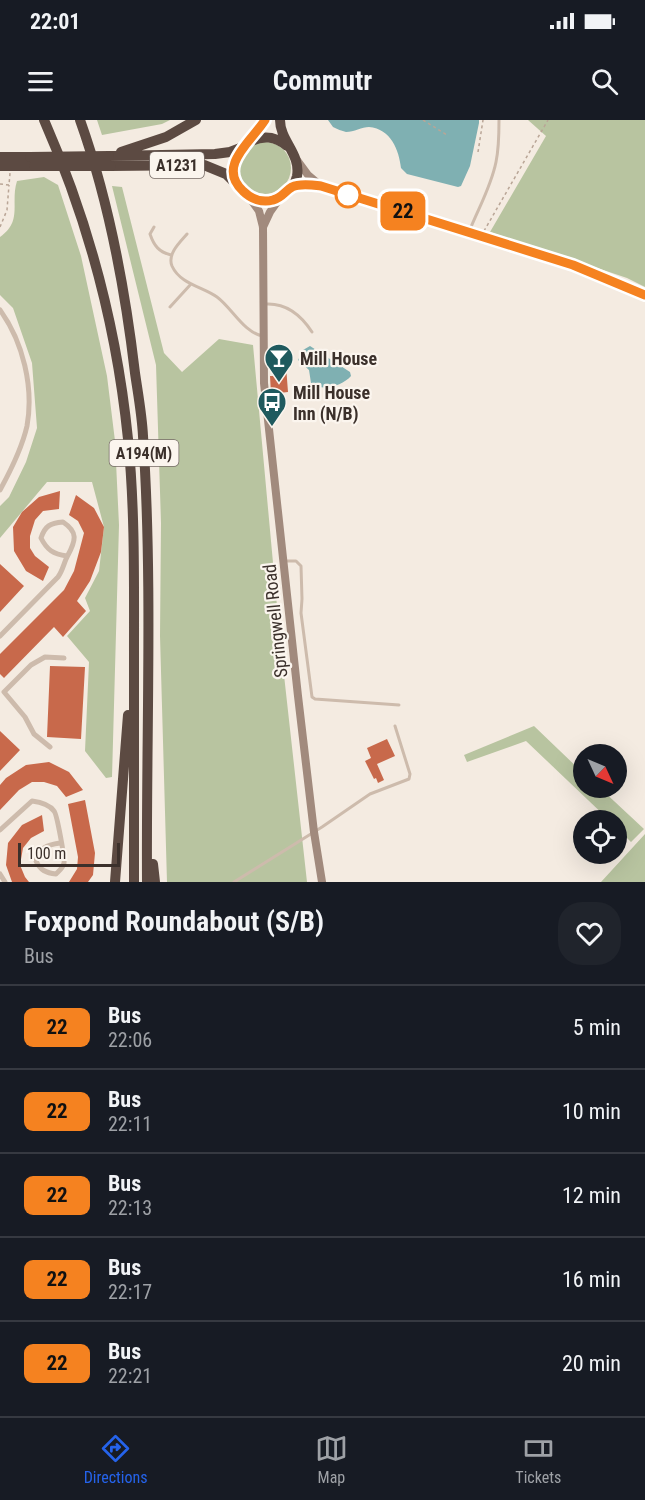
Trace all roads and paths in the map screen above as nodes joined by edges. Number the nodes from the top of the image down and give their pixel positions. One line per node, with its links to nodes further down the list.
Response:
1 (45, 120): 45 (highway, A194(M))
2 (80, 120): 51 (highway, A194(M))
3 (196, 120): 16 (highway, A1231)
4 (265, 120): 11 (highway)
5 (280, 120): 12 (highway)
6 (423, 120): 10 (path)
7 (483, 120): 13 (path)
8 (499, 120): 28 (lane)
9 (548, 120): 30 (path)
10 (447, 135)
11 (246, 144): 12 (highway); 16 (highway, A1231); 20 (highway)
12 (289, 147): 15 (highway)
13 (478, 152)
14 (0, 157): 17 (highway, A1231)
15 (296, 159): 21 (main road); 22 (highway)
16 (110, 161): 17 (highway, A1231, bridge); 20 (highway, A1231)
17 (32, 162): 18 (highway, A1231)
18 (0, 166)
19 (9, 184): 25 (path)
20 (237, 184): 23 (highway)
21 (321, 186): 22 (main road); 28 (main road)
22 (292, 187): 24 (highway)
23 (249, 196): 24 (highway); 27 (main road)
24 (281, 197): 27 (main road)
25 (0, 227)
26 (154, 227): 31 (lane)
27 (263, 227): 34 (main road, Springwell Road)
28 (469, 232): 30 (main road)
29 (187, 234): 31 (lane)
30 (481, 236): 33 (main road)
31 (171, 255): 32 (lane)
32 (192, 284): 35 (lane); 38 (lane)
33 (645, 295)
34 (264, 304): 37 (lane); 38 (main road, Springwell Road)
35 (170, 307)
36 (0, 310): 41 (street)
37 (312, 332)
38 (263, 336): 40 (main road, Springwell Road)
39 (279, 345): 40 (lane)
40 (263, 356): 43 (main road, Springwell Road)
41 (0, 490)
42 (67, 556): 42 (street); 44 (street)
43 (284, 561): 48 (lane); 53 (main road, Springwell Road)
44 (0, 636)
45 (134, 647): 57 (highway, A194(M)); 58 (highway, A194(M))
46 (64, 658): 47 (street)
47 (1, 692): 50 (street)
48 (399, 705)
49 (395, 726): 53 (lane)
50 (50, 747)
51 (146, 792): 59 (highway, A194(M)); 60 (highway, A194(M))
52 (0, 830): 54 (street)
53 (314, 832): 61 (lane); 62 (main road, Springwell Road)
54 (60, 843): 54 (street)
55 (0, 874): 56 (street)
56 (5, 882)
57 (115, 882)
58 (134, 882)
59 (147, 882)
60 (154, 882)
61 (234, 882)
62 (322, 882)

